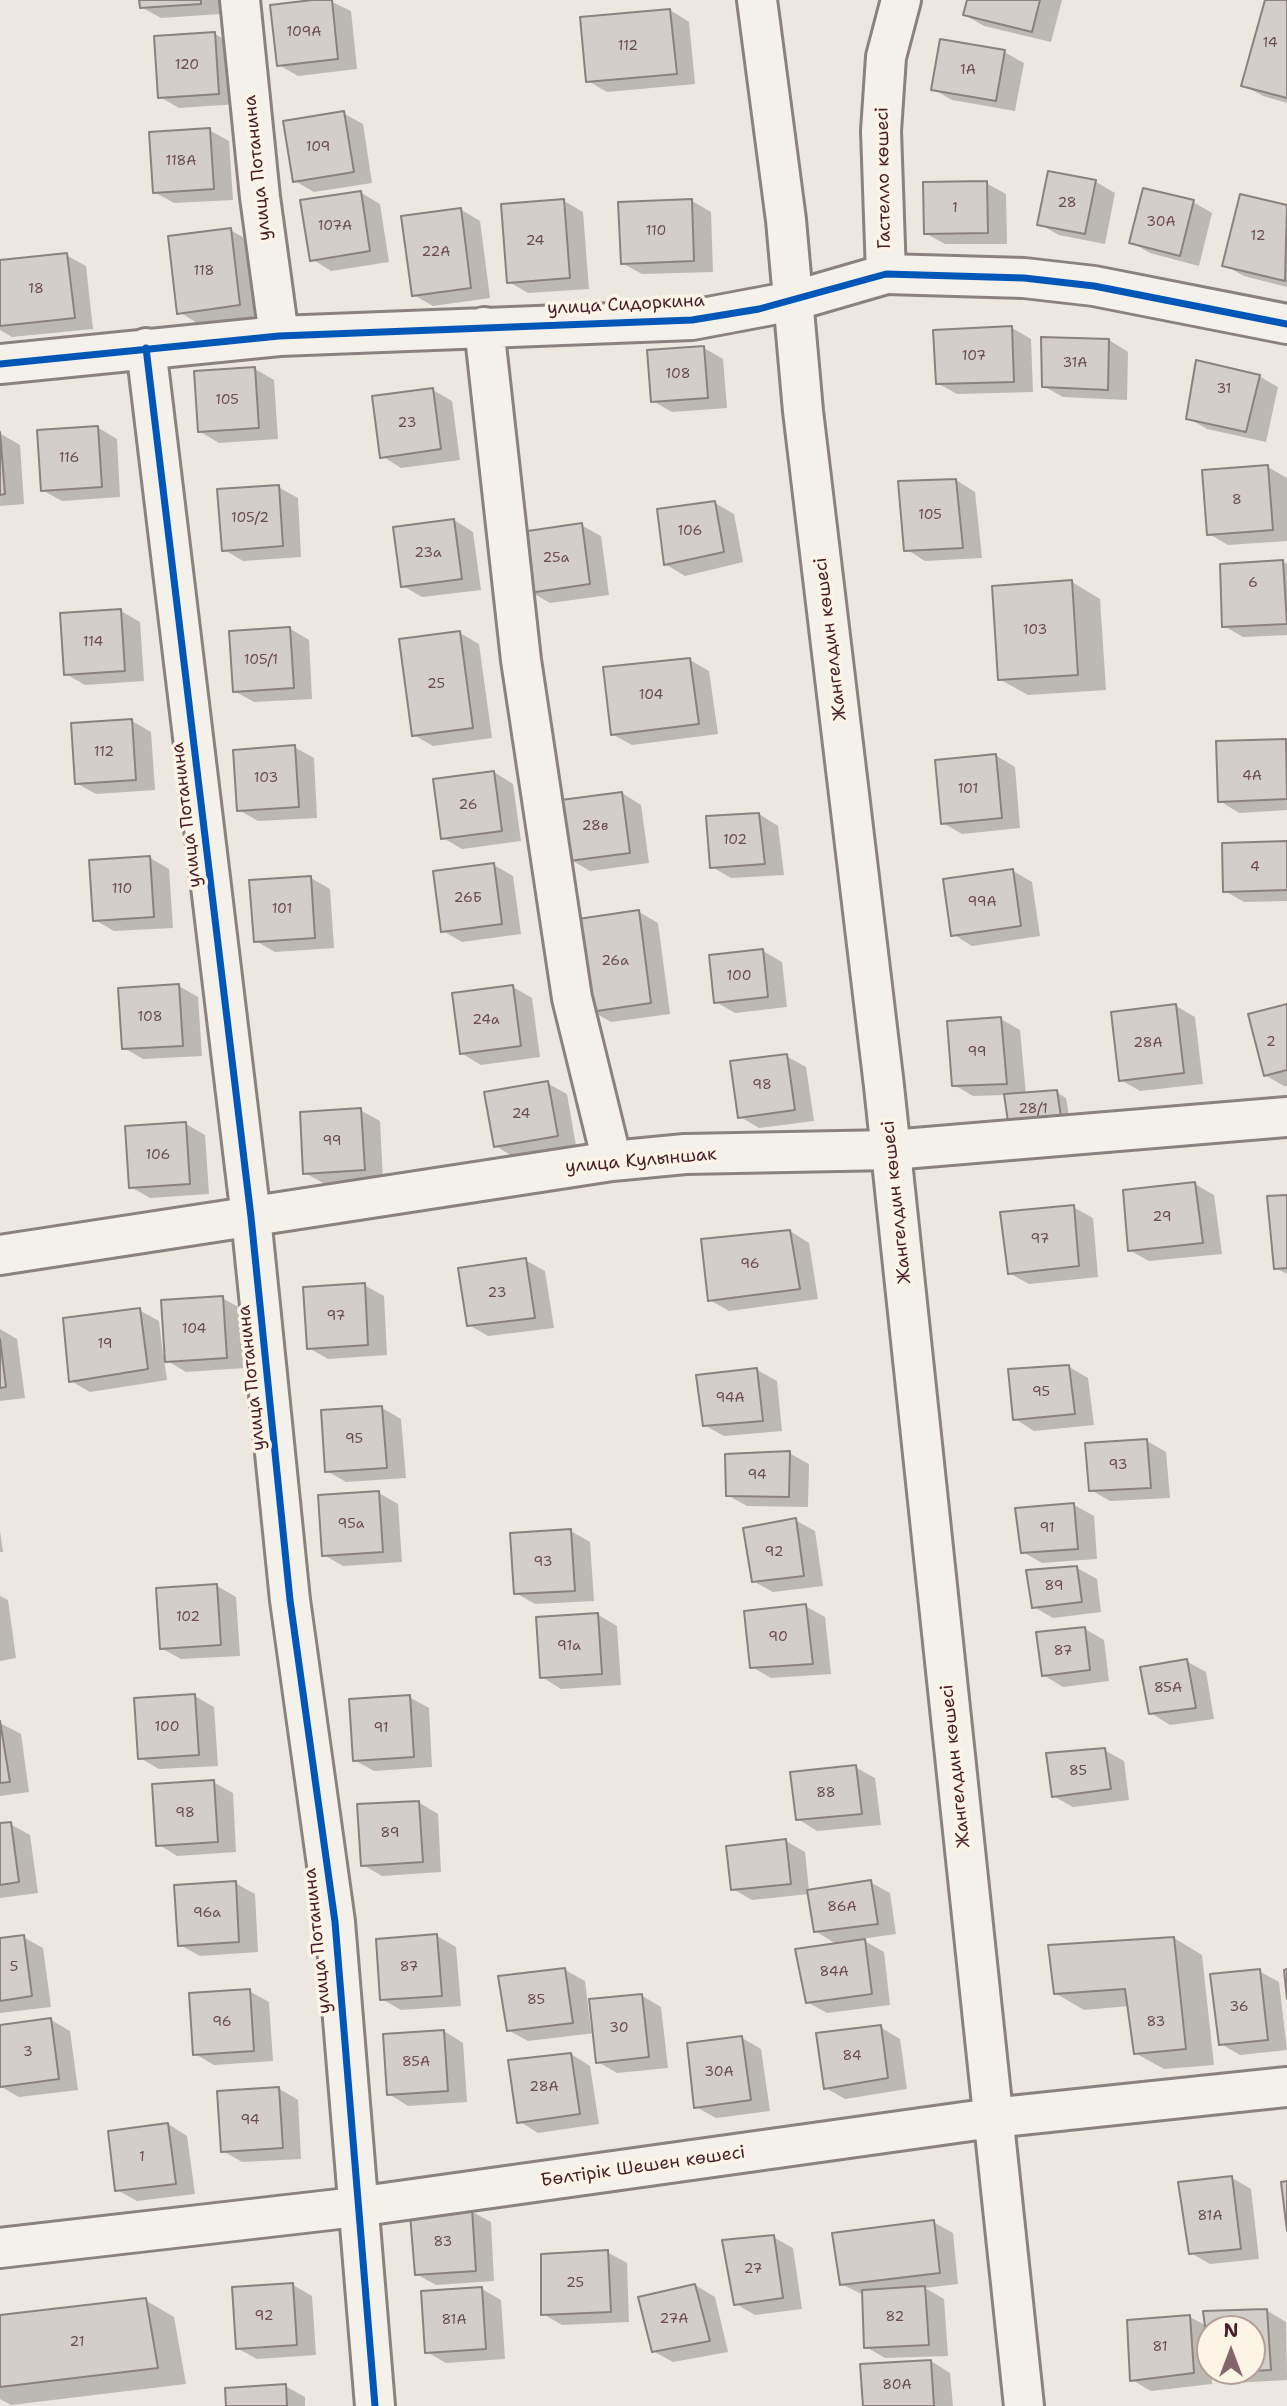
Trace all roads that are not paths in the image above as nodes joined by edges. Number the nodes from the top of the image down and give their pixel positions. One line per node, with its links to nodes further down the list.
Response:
1 (240, 0): 8 (street, улица Потанина)
2 (757, 0): 5 (street, Жангелдин көшесі)
3 (901, 0): 4 (street, Гастелло көшесі)
4 (886, 274): 5 (street, улица Сидоркина); 6 (street, улица Сидоркина)
5 (793, 301): 7 (street, улица Сидоркина); 12 (street, Жангелдин көшесі)
6 (1287, 324)
7 (484, 327): 8 (street, улица Сидоркина); 13 (street)
8 (279, 336): 9 (street, улица Сидоркина)
9 (146, 348): 10 (street, улица Сидоркина); 14 (street, улица Потанина)
10 (0, 364)
11 (1287, 1117): 12 (street, улица Кулыншак)
12 (891, 1150): 13 (street, улица Кулыншак); 17 (street, Жангелдин көшесі)
13 (612, 1161): 14 (street, улица Кулыншак)
14 (251, 1217): 15 (street, улица Кулыншак); 18 (street, улица Потанина)
15 (0, 1255)
16 (1287, 2087): 17 (street, Бөлтірік Шешен көшесі)
17 (992, 2119): 18 (street, Бөлтірік Шешен көшесі); 21 (street, Жангелдин көшесі)
18 (356, 2207): 19 (street, Бөлтірік Шешен көшесі); 20 (street, улица Потанина)
19 (0, 2248)
20 (375, 2406)
21 (1024, 2406)

